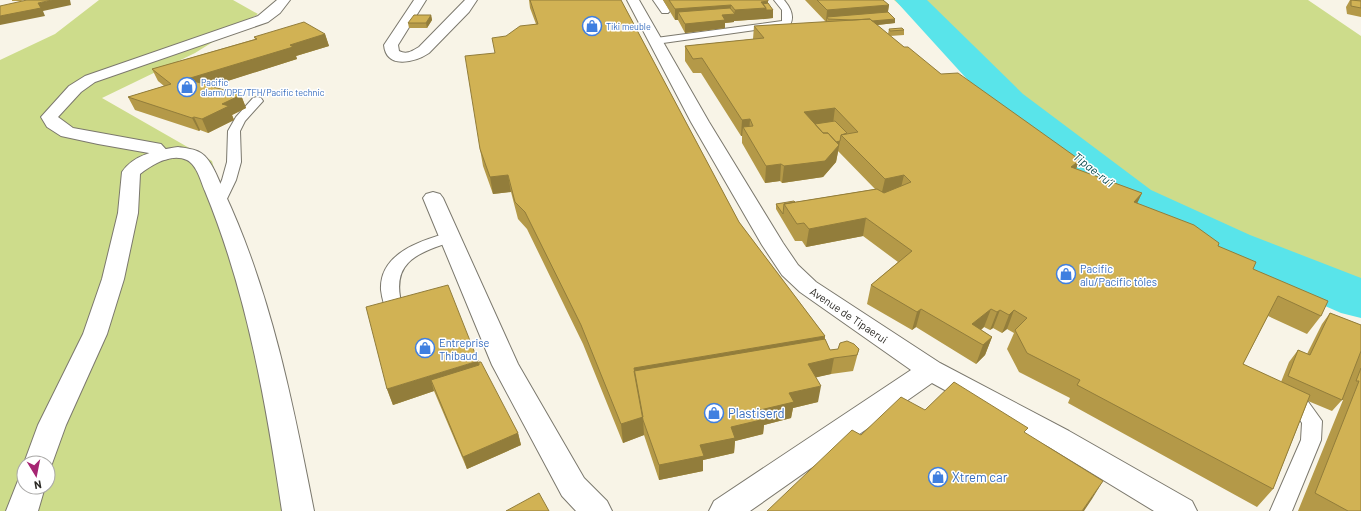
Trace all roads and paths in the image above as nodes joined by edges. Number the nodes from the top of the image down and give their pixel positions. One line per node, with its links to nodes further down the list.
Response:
1 (284, 0): 10 (street)
2 (420, 0): 3 (street)
3 (471, 0)
4 (633, 0): 8 (street, Avenue de Tipaerui)
5 (658, 0): 7 (lane)
6 (779, 0): 8 (lane)
7 (665, 11)
8 (656, 41): 15 (street, Avenue de Tipaerui)
9 (257, 101): 12 (lane)
10 (162, 155): 12 (street); 17 (street)
11 (433, 198): 13 (street)
12 (219, 202): 20 (street)
13 (451, 237): 14 (lane); 21 (street)
14 (394, 309)
15 (930, 370): 22 (street); 23 (street, Avenue de Tipaerui)
16 (1297, 401): 24 (lane)
17 (42, 455)
18 (27, 495): 19 (street)
19 (22, 511)
20 (298, 511)
21 (596, 511)
22 (726, 511)
23 (1181, 511)
24 (1281, 511)

